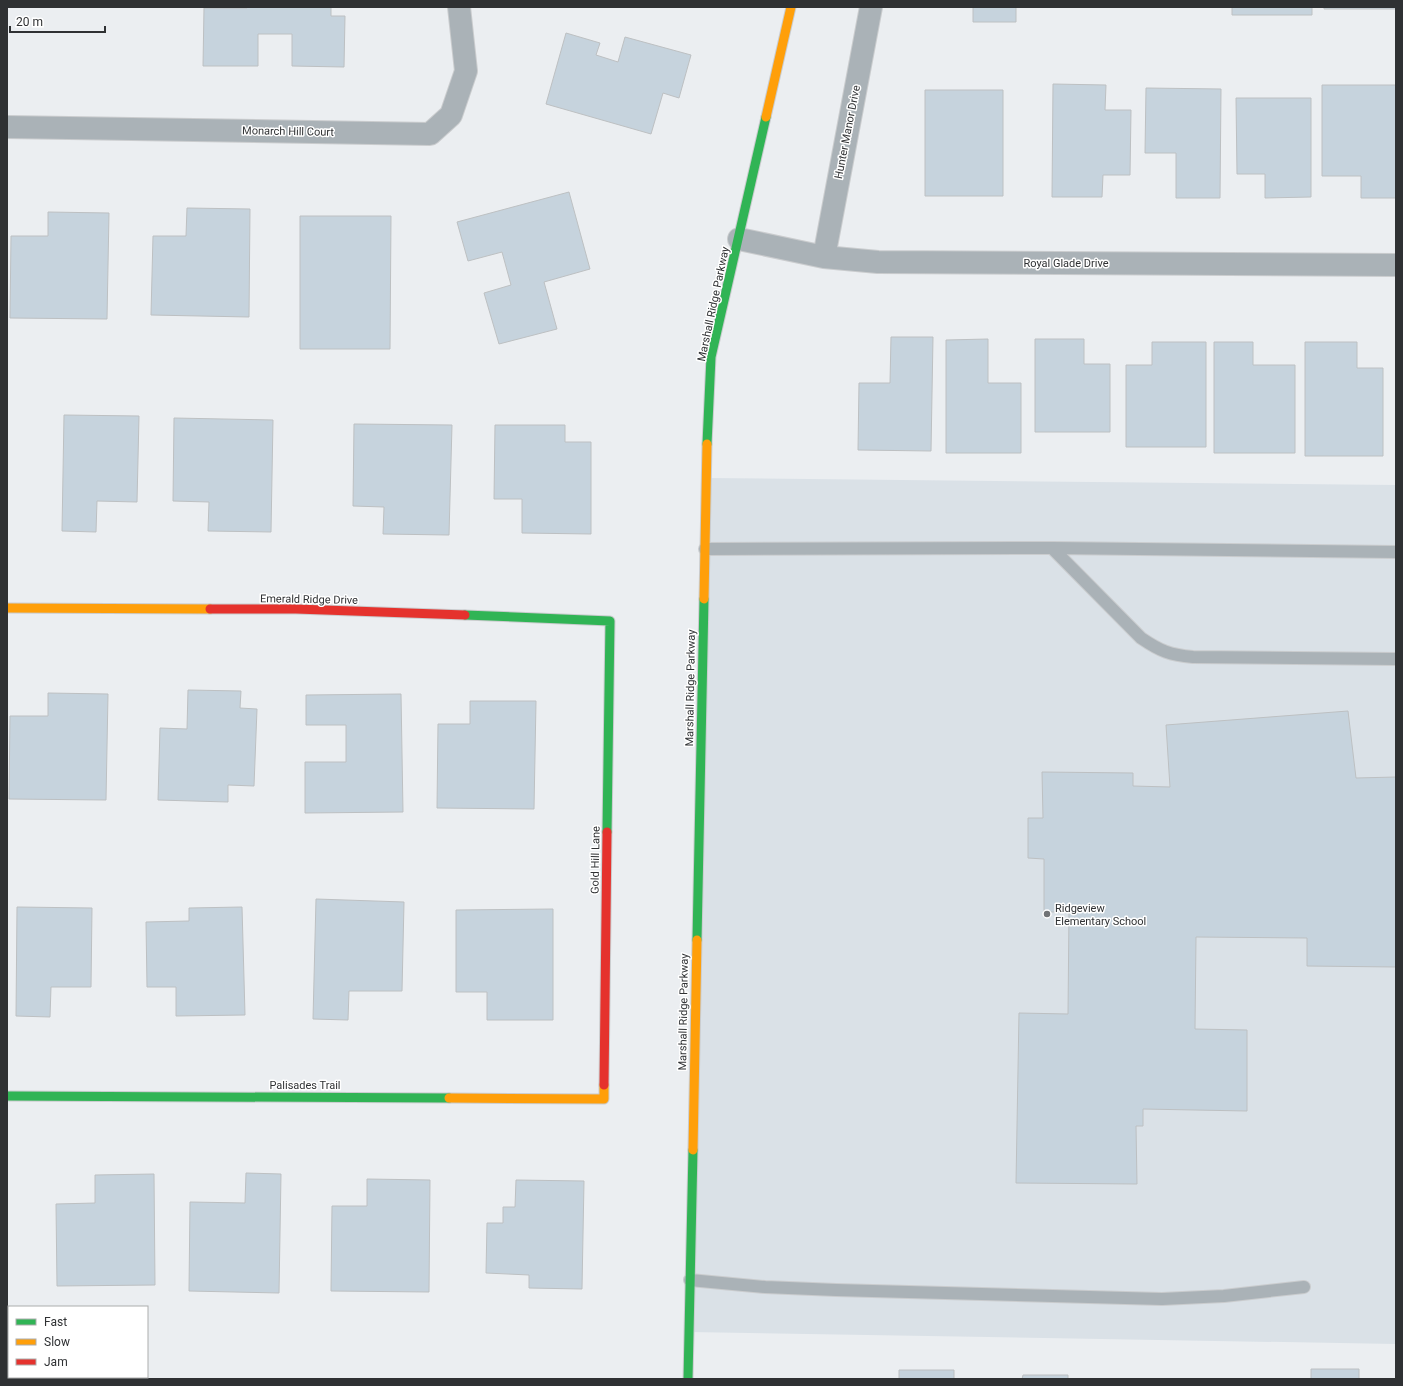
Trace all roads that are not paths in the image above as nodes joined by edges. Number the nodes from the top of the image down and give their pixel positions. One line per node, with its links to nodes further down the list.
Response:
1 (459, 7): 4 (street, Monarch Hill Court)
2 (791, 7): 5 (street, Marshall Ridge Parkway)
3 (871, 7): 6 (street, Hunter Manor Drive)
4 (7, 127)
5 (739, 239): 6 (street, Royal Glade Drive); 9 (street, Marshall Ridge Parkway)
6 (824, 257): 7 (street, Royal Glade Drive)
7 (1396, 265)
8 (1052, 548): 9 (lane); 10 (lane); 13 (lane)
9 (705, 549): 16 (street, Marshall Ridge Parkway)
10 (1396, 552)
11 (7, 608): 12 (street, Emerald Ridge Drive)
12 (610, 622): 15 (street, Gold Hill Lane)
13 (1396, 659)
14 (7, 1096): 15 (street, Palisades Trail)
15 (604, 1099)
16 (690, 1280): 17 (lane); 18 (street, Marshall Ridge Parkway)
17 (1304, 1287)
18 (688, 1379)

